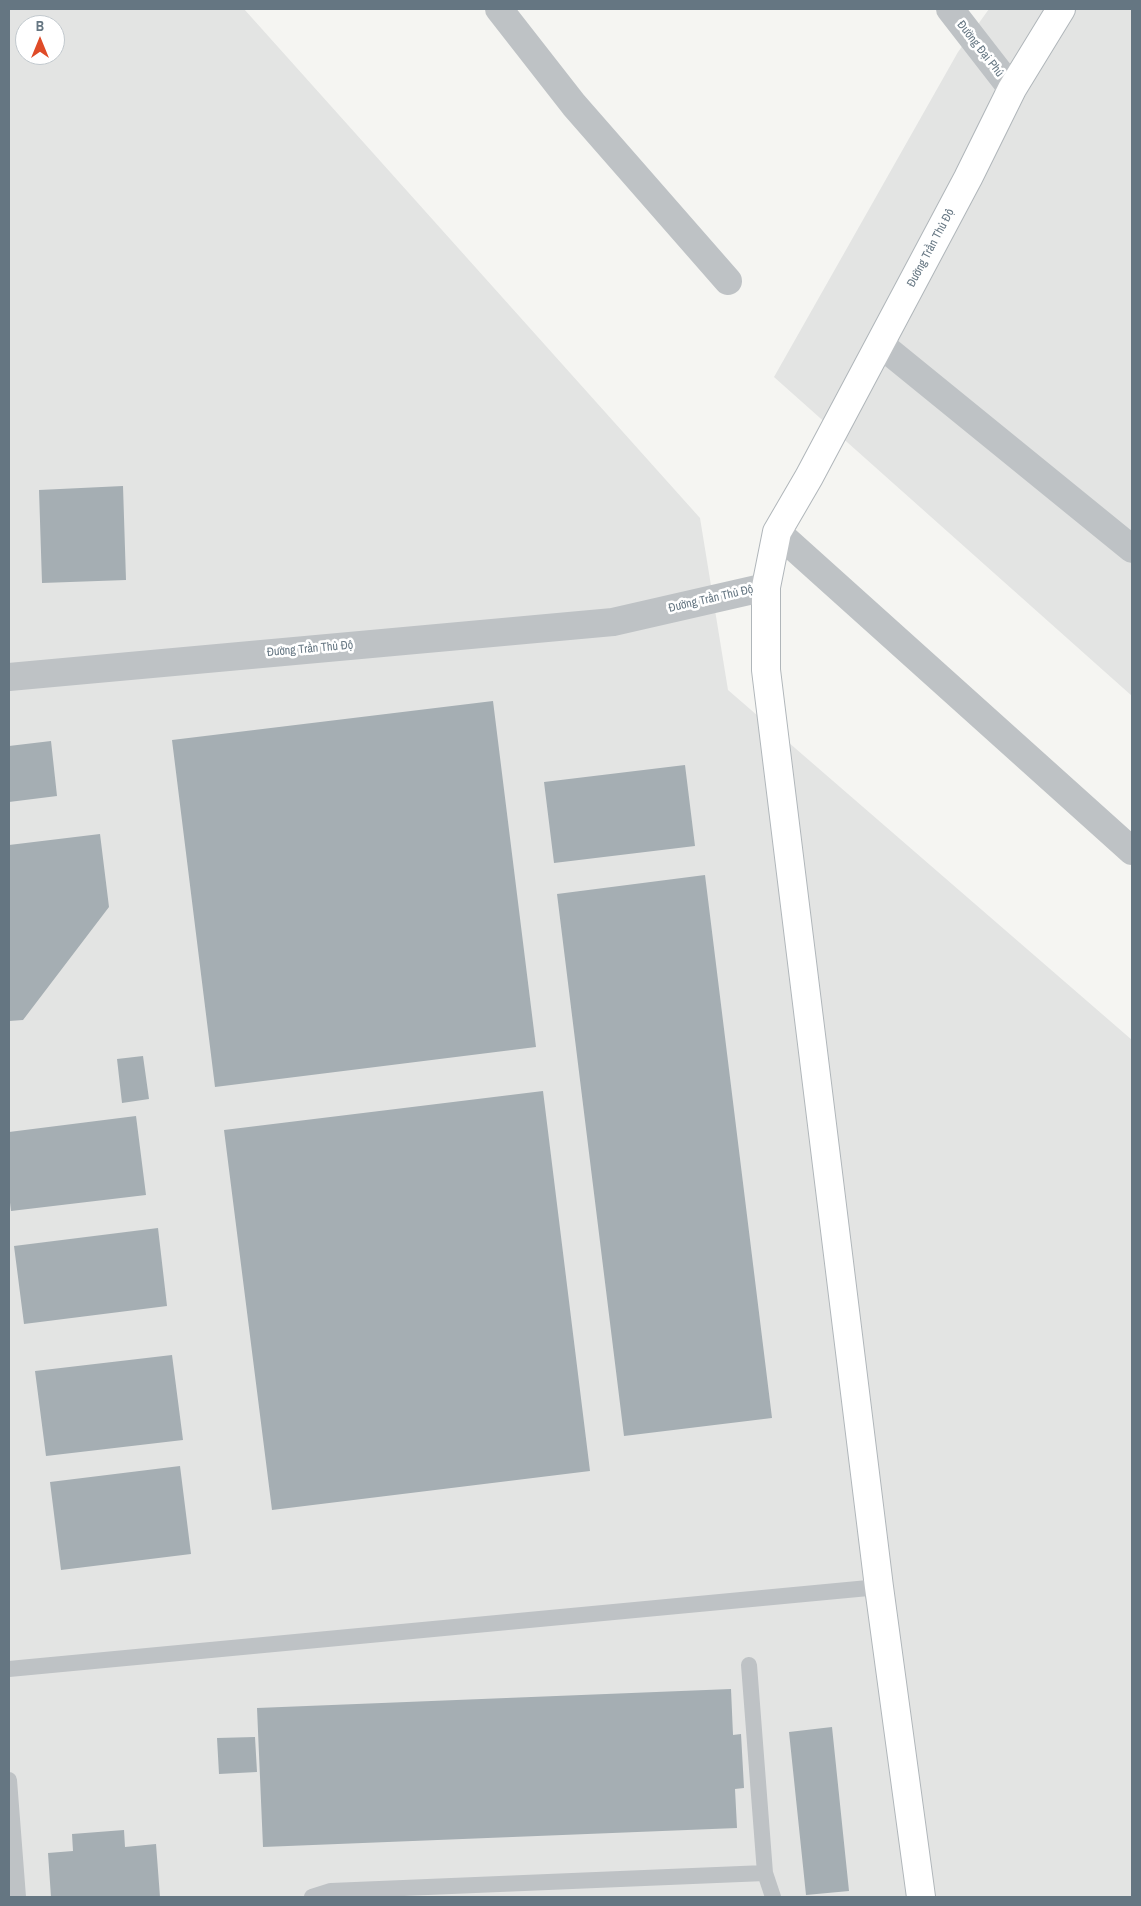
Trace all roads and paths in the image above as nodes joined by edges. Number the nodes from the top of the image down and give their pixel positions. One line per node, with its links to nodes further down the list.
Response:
1 (499, 9): 5 (street)
2 (950, 9): 4 (street, Đường Đại Phú)
3 (1061, 9): 4 (street, Đường Trần Thủ Độ)
4 (1012, 89): 6 (street, Đường Trần Thủ Độ)
5 (728, 281)
6 (880, 344): 7 (street, Đường Trần Thủ Độ); 8 (street)
7 (777, 532): 9 (street, Đường Trần Thủ Độ); 11 (street)
8 (1132, 549)
9 (766, 587): 10 (street, Đường Trần Thủ Độ); 12 (street)
10 (9, 676)
11 (1132, 851)
12 (879, 1587): 14 (lane); 20 (street)
13 (749, 1666): 16 (lane)
14 (9, 1669)
15 (9, 1780): 17 (lane)
16 (765, 1873): 18 (lane); 19 (lane)
17 (18, 1897)
18 (312, 1897)
19 (773, 1897)
20 (921, 1897)

